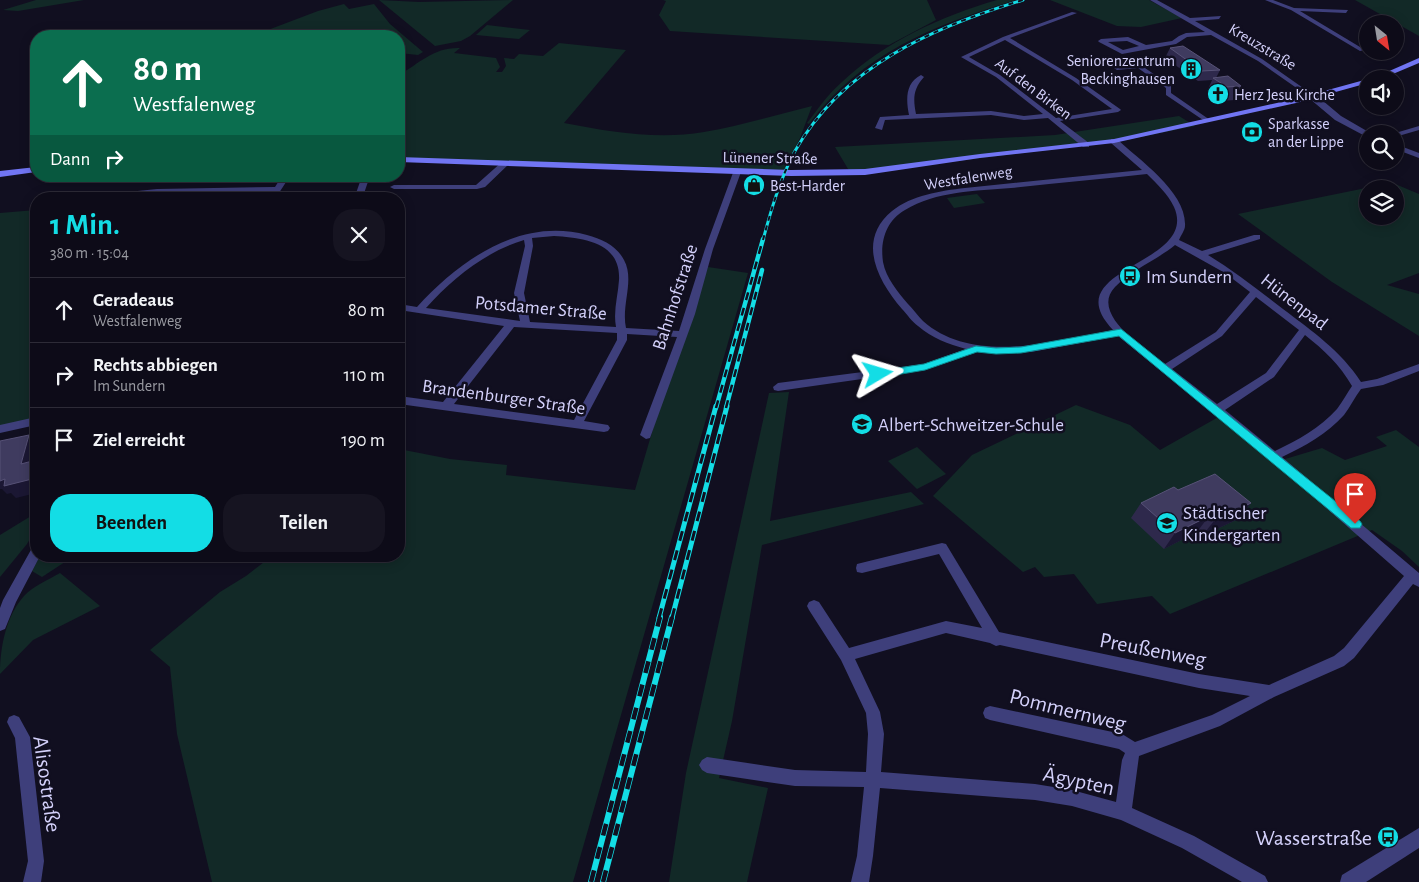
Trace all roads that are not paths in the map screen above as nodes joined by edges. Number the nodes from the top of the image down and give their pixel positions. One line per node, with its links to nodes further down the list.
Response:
1 (1153, 0): 7 (street, Kreuzstraße)
2 (1268, 0): 3 (street)
3 (1293, 9): 4 (street); 11 (street)
4 (1346, 11)
5 (1074, 13): 9 (street)
6 (1218, 17): 7 (street, Kreuzstraße)
7 (1189, 20): 8 (street, Kreuzstraße)
8 (1213, 33): 10 (street); 21 (street, Kreuzstraße)
9 (1005, 38): 23 (street, Auf den Birken); 23 (street)
10 (1145, 47): 10 (street)
11 (1359, 48)
12 (1419, 60): 16 (main road)
13 (1153, 65): 14 (street)
14 (1140, 66): 15 (street); 18 (street)
15 (1117, 68)
16 (1395, 70)
17 (1136, 74): 18 (street)
18 (1154, 76): 24 (street)
19 (921, 77): 22 (street)
20 (1359, 83): 21 (main road, Lünener Straße)
21 (1313, 96): 24 (main road, Lünener Straße); 27 (street, Kreuzstraße)
22 (913, 117): 23 (street); 25 (street)
23 (1052, 118): 30 (street, Auf den Birken)
24 (1208, 121): 29 (main road, Lünener Straße)
25 (880, 128)
26 (1419, 128): 28 (street)
27 (1359, 129)
28 (1404, 132)
29 (1114, 141): 30 (main road, Lünener Straße); 37 (street)
30 (1086, 145): 36 (main road, Lünener Straße)
31 (1404, 150): 32 (street)
32 (1419, 156)
33 (405, 160): 34 (main road, Lünener Straße)
34 (506, 162): 36 (main road, Lünener Straße); 41 (street)
35 (30, 171): 38 (main road)
36 (737, 172): 56 (street, Bahnhofstraße)
37 (1147, 172): 46 (street); 57 (street, Westfalenweg)
38 (0, 174)
39 (282, 182): 40 (street)
40 (278, 188): 42 (street); 43 (street)
41 (394, 188)
42 (142, 192)
43 (275, 192)
44 (528, 237): 50 (street); 52 (street); 54 (street)
45 (1257, 237): 47 (street)
46 (1175, 241): 47 (street, Hünenpad); 55 (street)
47 (1201, 254): 48 (street, Hünenpad)
48 (1255, 292): 53 (street, Hünenpad); 59 (street)
49 (405, 307): 50 (street, Potsdamer Straße)
50 (419, 310): 51 (street, Potsdamer Straße)
51 (511, 324): 52 (street, Potsdamer Straße); 63 (street)
52 (526, 326): 54 (street, Potsdamer Straße)
53 (1304, 330): 60 (street, Hünenpad); 64 (street)
54 (623, 332): 56 (street, Potsdamer Straße); 66 (street)
55 (1121, 332): 57 (street, Westfalenweg); 59 (street)
56 (682, 334): 69 (street, Bahnhofstraße)
57 (976, 349): 61 (street)
58 (1419, 367): 60 (street)
59 (1165, 369): 64 (street)
60 (1358, 386): 70 (street)
61 (778, 387)
62 (405, 401): 63 (street, Brandenburger Straße)
63 (446, 406): 66 (street, Brandenburger Straße)
64 (1217, 410): 70 (street)
65 (30, 422): 67 (street)
66 (577, 424): 68 (street, Brandenburger Straße)
67 (0, 428)
68 (604, 428)
69 (646, 435)
70 (1274, 456): 73 (street)
71 (31, 562): 75 (street)
72 (862, 568): 76 (street)
73 (1415, 578): 78 (street)
74 (814, 606): 77 (street)
75 (0, 625)
76 (996, 640): 77 (street, Preußenweg); 78 (street, Preußenweg)
77 (846, 655): 83 (street)
78 (1269, 692): 81 (street, Pommernweg)
79 (990, 713): 81 (street, Pommernweg)
80 (14, 722): 86 (street, Alisostraße)
81 (1134, 750): 84 (street, Pommernweg)
82 (707, 765): 83 (street, Ägypten)
83 (874, 779): 84 (street, Ägypten); 87 (street)
84 (1123, 812): 88 (street, Ägypten)
85 (1419, 837): 89 (street)
86 (32, 882)
87 (860, 882)
88 (1259, 882)
89 (1350, 882)

